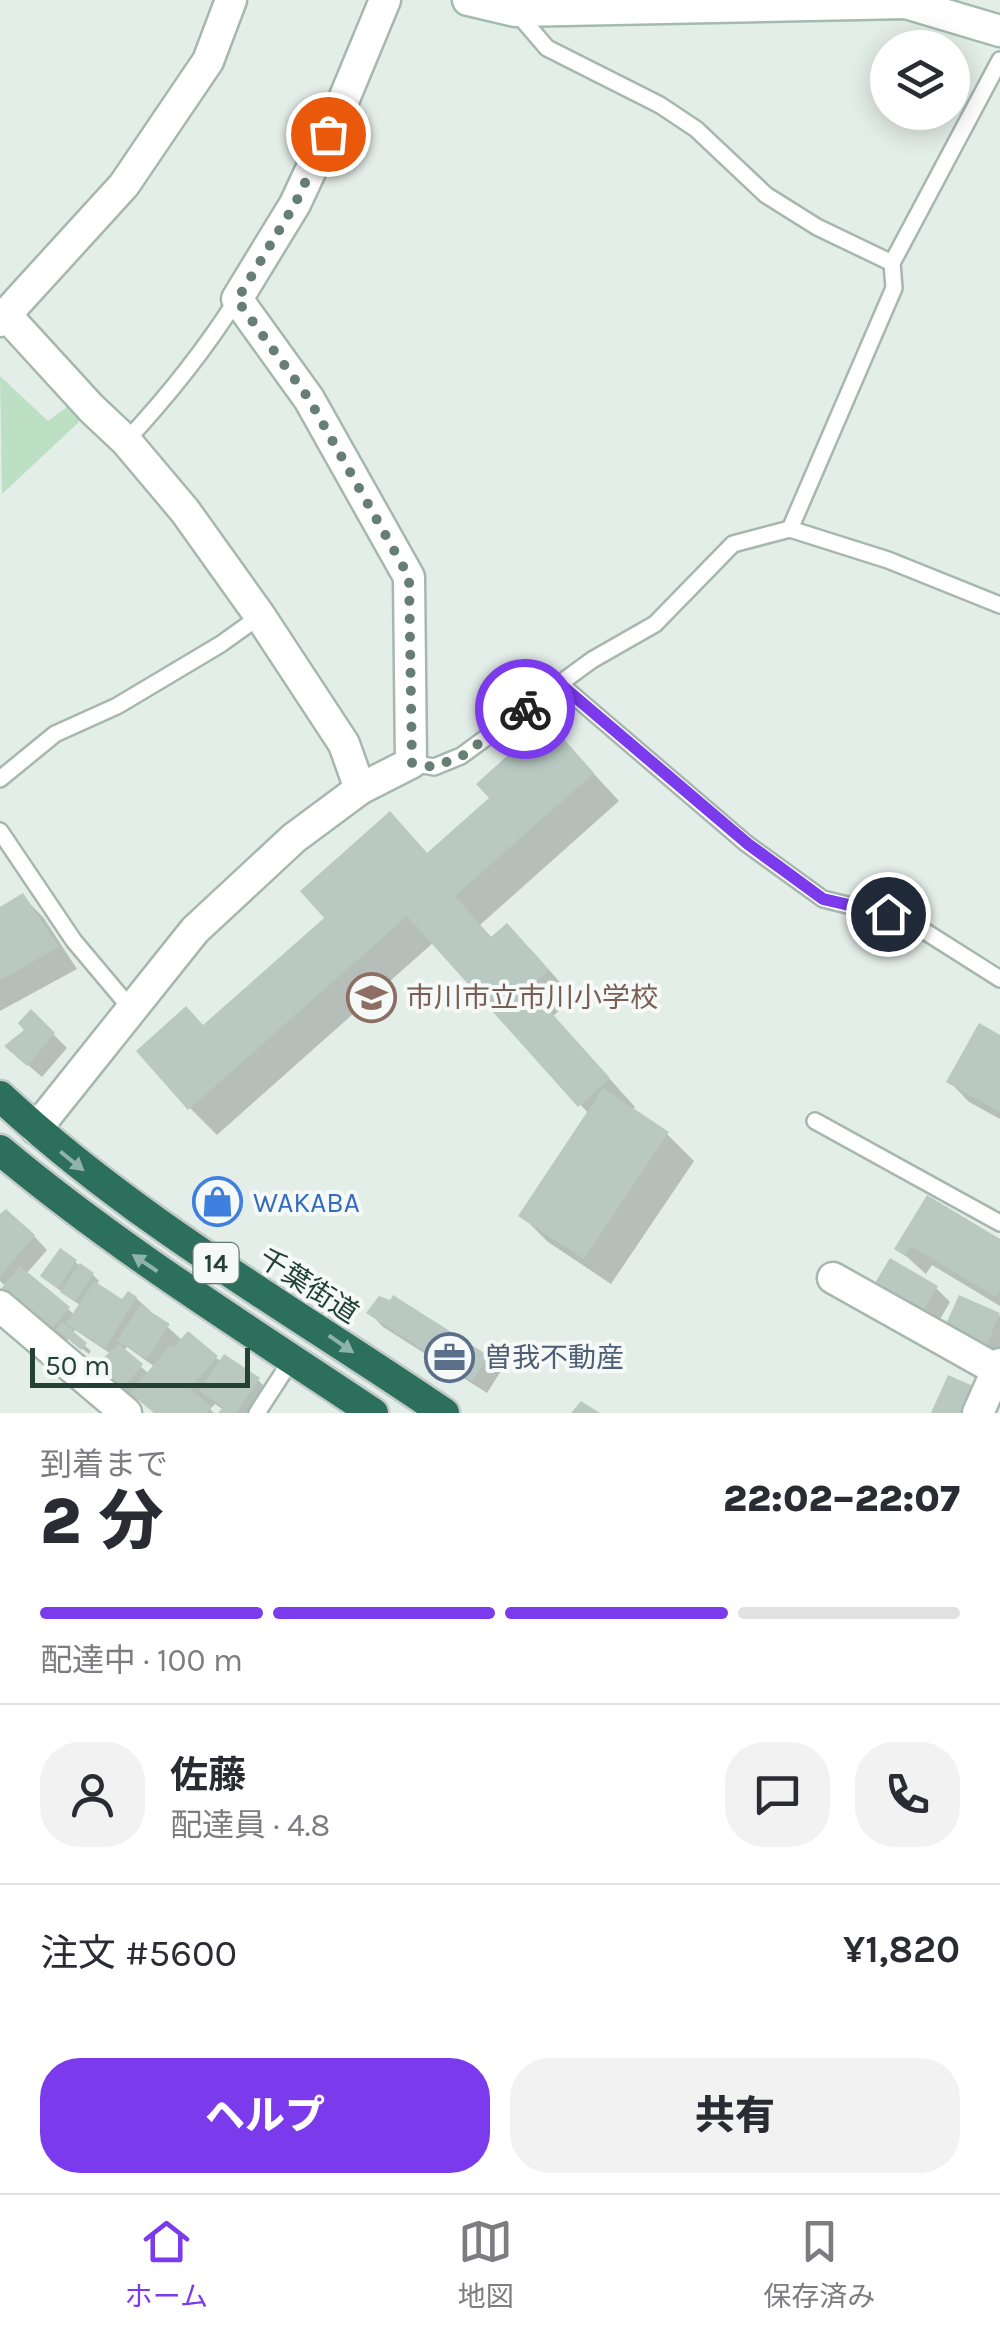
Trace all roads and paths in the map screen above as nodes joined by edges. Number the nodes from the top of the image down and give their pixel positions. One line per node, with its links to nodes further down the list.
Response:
1 (231, 0): 10 (street)
2 (385, 0): 9 (street)
3 (479, 1): 5 (street)
4 (904, 2): 5 (street); 6 (street)
5 (515, 11): 8 (lane)
6 (1000, 31)
7 (1000, 60): 8 (lane)
8 (892, 263): 12 (lane)
9 (237, 300): 11 (lane); 16 (street)
10 (2, 314): 11 (street)
11 (126, 441): 14 (street)
12 (790, 529): 13 (lane); 15 (lane)
13 (1000, 605)
14 (260, 616): 17 (lane); 18 (street)
15 (560, 684): 16 (lane); 20 (lane)
16 (412, 763): 18 (street)
17 (0, 779)
18 (360, 789): 21 (street)
19 (0, 830): 21 (lane)
20 (1000, 979)
21 (132, 1010): 24 (street)
22 (0, 1096): 24 (highway, 千葉街道 / 14)
23 (815, 1121): 26 (lane)
24 (36, 1129): 34 (highway, 千葉街道 / 14, one-way to 34)
25 (0, 1150): 29 (highway, 14, one-way to 25)
26 (1000, 1223)
27 (833, 1278): 30 (street)
28 (0, 1306): 31 (street)
29 (292, 1359): 32 (lane); 33 (highway, 14)
30 (998, 1367): 35 (street)
31 (108, 1408)
32 (257, 1413)
33 (372, 1413)
34 (444, 1413)
35 (978, 1413)

